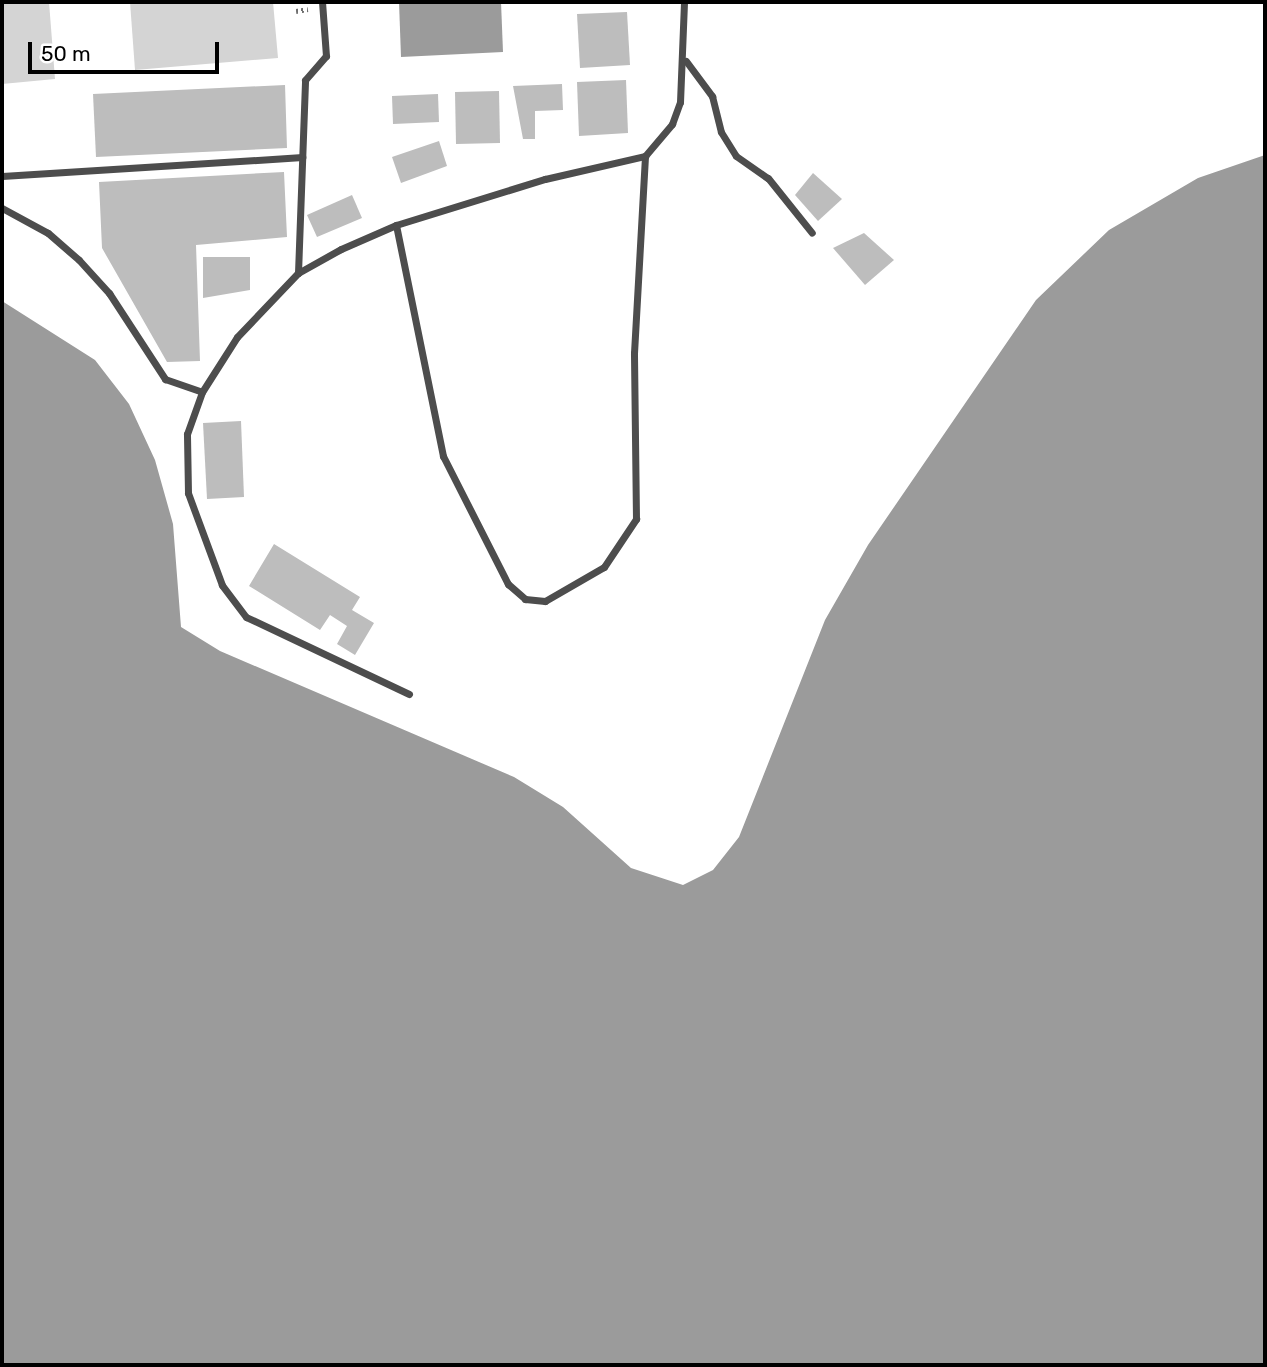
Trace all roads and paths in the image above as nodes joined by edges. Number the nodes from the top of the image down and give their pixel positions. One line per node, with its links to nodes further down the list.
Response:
1 (322, 2): 5 (street)
2 (684, 2): 3 (street)
3 (686, 61): 4 (street); 9 (street)
4 (645, 156): 8 (street); 8 (street)
5 (302, 157): 6 (street); 10 (street)
6 (2, 176)
7 (2, 208): 11 (street)
8 (397, 225): 10 (street)
9 (812, 233)
10 (298, 273): 11 (street)
11 (202, 392): 12 (street)
12 (409, 694)

